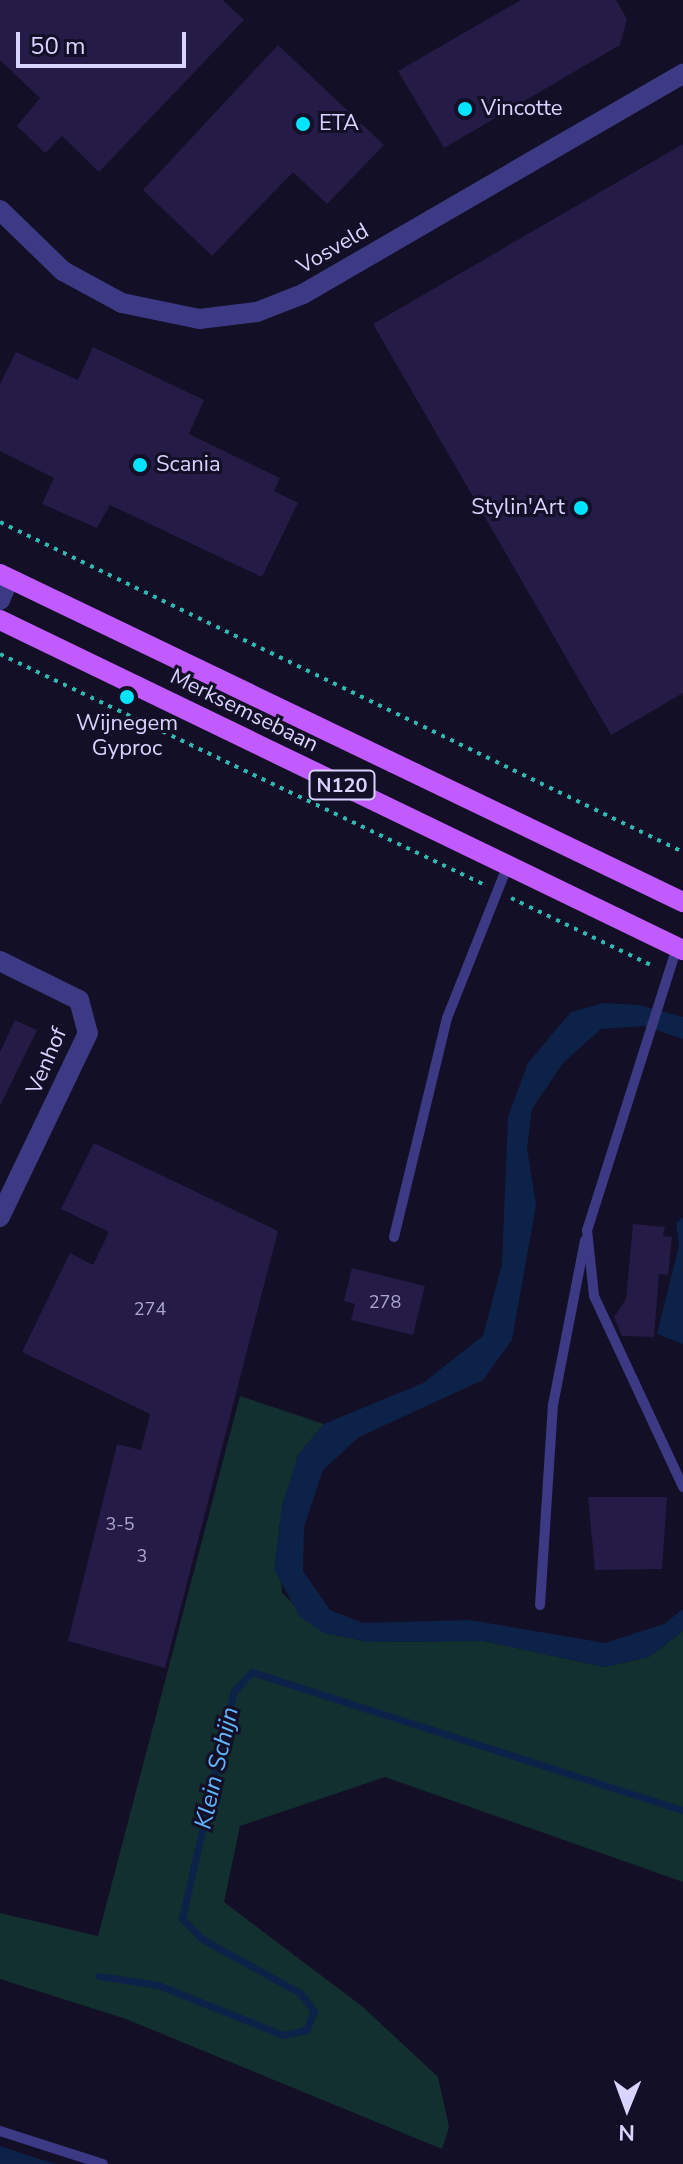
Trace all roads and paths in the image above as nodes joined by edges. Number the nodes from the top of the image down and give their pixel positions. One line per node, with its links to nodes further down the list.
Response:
1 (683, 74): 2 (street, Vosveld)
2 (0, 210)
3 (0, 522): 8 (path)
4 (5, 577): 5 (street); 11 (main road, Merksemsebaan / N120)
5 (0, 600)
6 (0, 620): 9 (main road, Merksemsebaan / N120)
7 (0, 654): 10 (path)
8 (683, 852)
9 (508, 865): 10 (lane); 12 (main road, Merksemsebaan / N120)
10 (496, 890): 14 (path); 17 (lane)
11 (683, 902)
12 (680, 948): 14 (lane)
13 (0, 961): 15 (street, Venhof)
14 (666, 972): 16 (lane)
15 (0, 1217)
16 (587, 1230): 18 (lane); 19 (lane)
17 (394, 1237)
18 (683, 1487)
19 (540, 1605)
20 (0, 2131): 21 (lane)
21 (103, 2164)

